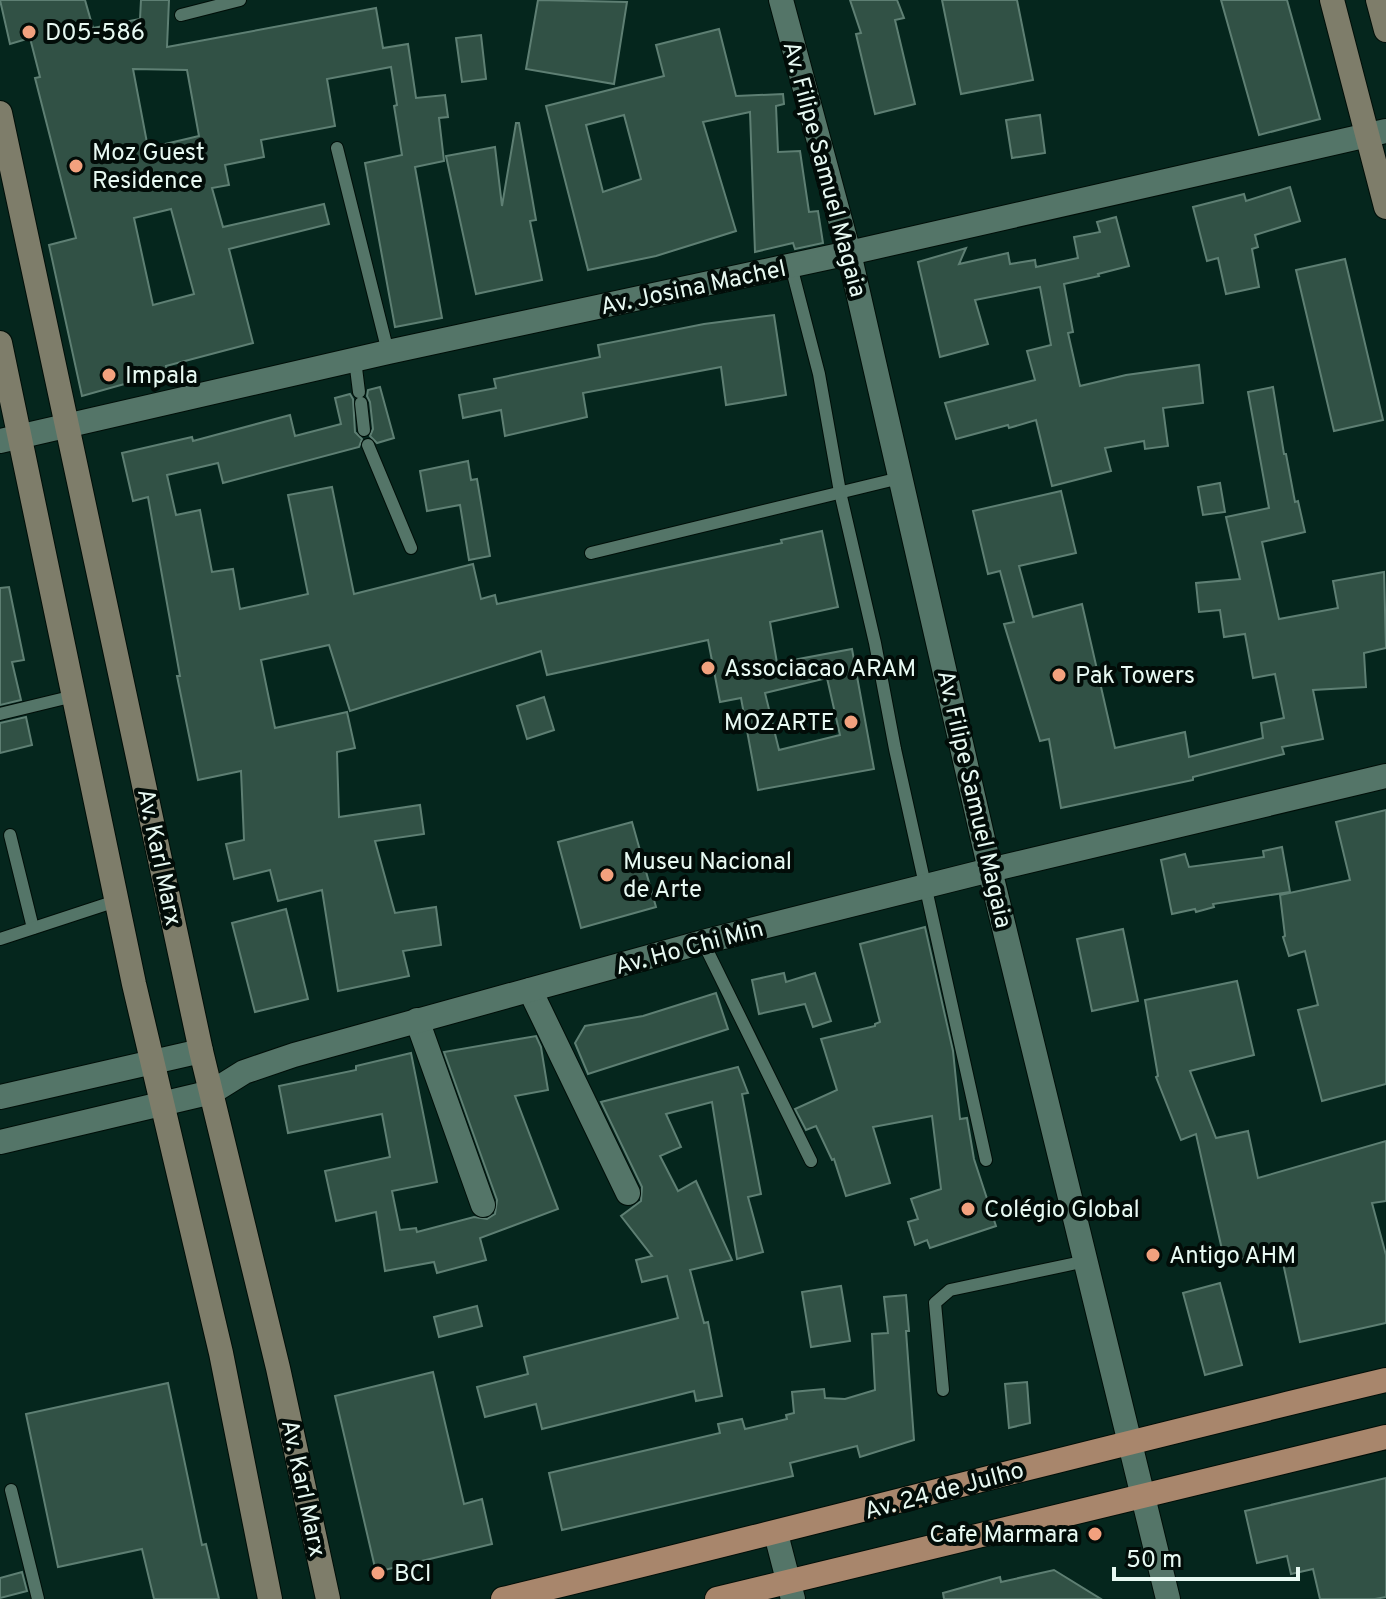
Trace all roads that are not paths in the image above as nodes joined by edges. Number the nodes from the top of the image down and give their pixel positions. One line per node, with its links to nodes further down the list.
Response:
1 (240, 0): 5 (lane)
2 (781, 0): 11 (street, Av. Filipe Samuel Magaia)
3 (1332, 0): 8 (street)
4 (1378, 0): 6 (street)
5 (181, 15)
6 (1386, 30)
7 (0, 113): 16 (street, Av. Karl Marx)
8 (1377, 132): 10 (street); 11 (street, Av. Josina Machel)
9 (337, 148): 14 (lane)
10 (1386, 207)
11 (849, 253): 12 (street, Av. Josina Machel); 20 (street, Av. Filipe Samuel Magaia)
12 (791, 266): 14 (street, Av. Josina Machel); 21 (lane)
13 (0, 343): 18 (street)
14 (388, 352): 15 (street, Av. Josina Machel)
15 (355, 360): 16 (street, Av. Josina Machel); 17 (lane)
16 (68, 426): 18 (street, Av. Josina Machel); 36 (street, Av. Karl Marx)
17 (364, 430)
18 (10, 438): 24 (street)
19 (368, 445): 22 (lane)
20 (900, 478): 21 (lane); 28 (street, Av. Filipe Samuel Magaia)
21 (840, 492): 23 (lane); 29 (lane)
22 (411, 548)
23 (591, 553)
24 (74, 696): 25 (lane); 30 (street)
25 (0, 714)
26 (1386, 776): 28 (street, Av. Ho Chi Min)
27 (10, 835): 31 (lane)
28 (990, 870): 29 (street, Av. Ho Chi Min); 46 (street, Av. Filipe Samuel Magaia)
29 (925, 886): 33 (street, Av. Ho Chi Min); 42 (lane)
30 (116, 901): 31 (lane); 37 (street)
31 (33, 928): 32 (lane)
32 (0, 939)
33 (703, 942): 34 (street, Av. Ho Chi Min); 43 (lane)
34 (530, 990): 35 (street, Av. Ho Chi Min); 44 (street)
35 (417, 1020): 38 (street, Av. Ho Chi Min); 45 (street)
36 (201, 1051): 37 (street); 38 (street, Av. Karl Marx)
37 (154, 1063): 39 (street); 40 (street)
38 (212, 1092): 40 (street, Av. Ho Chi Min); 57 (street, Av. Karl Marx)
39 (0, 1097)
40 (163, 1105): 41 (street, Av. Ho Chi Min); 56 (street)
41 (0, 1142)
42 (986, 1160)
43 (811, 1161)
44 (628, 1193)
45 (483, 1205)
46 (1086, 1261): 48 (lane); 50 (street, Av. Filipe Samuel Magaia)
47 (1386, 1380): 50 (main road, Av. 24 de Julho)
48 (943, 1390)
49 (1386, 1437): 52 (main road)
50 (1130, 1441): 52 (street, Av. Filipe Samuel Magaia); 53 (main road, Av. 24 de Julho)
51 (11, 1490): 55 (lane)
52 (1142, 1495): 54 (main road); 60 (street, Av. Filipe Samuel Magaia)
53 (776, 1534): 54 (street); 58 (main road, Av. 24 de Julho)
54 (791, 1591): 59 (main road)
55 (38, 1599)
56 (270, 1599)
57 (328, 1599)
58 (503, 1599)
59 (717, 1599)
60 (1168, 1599)

